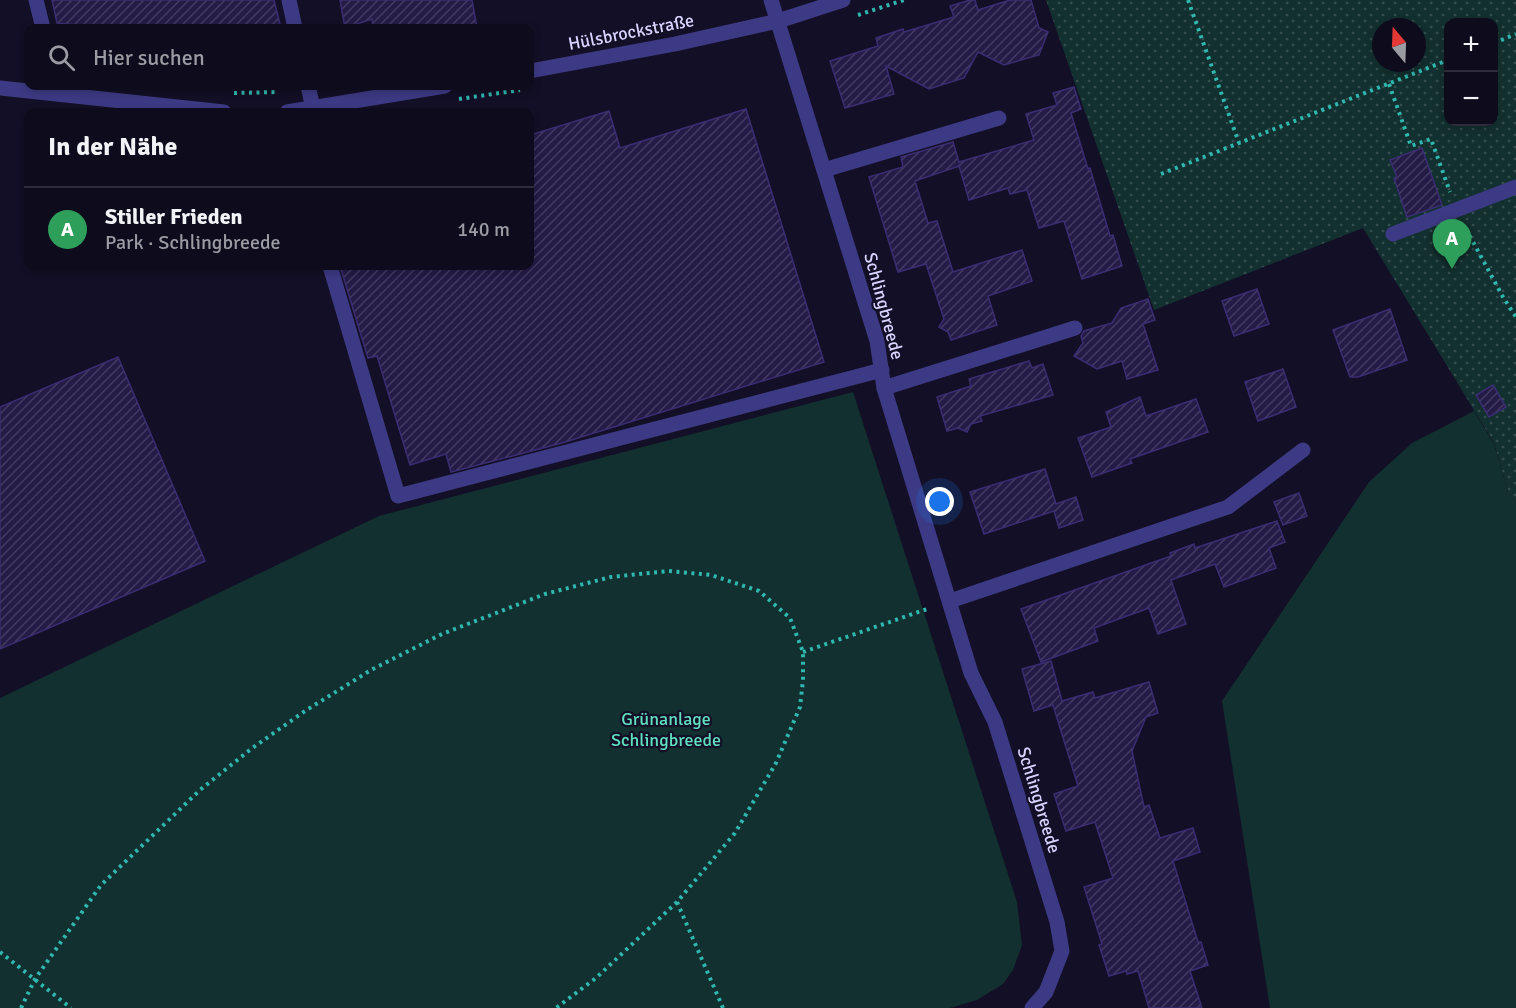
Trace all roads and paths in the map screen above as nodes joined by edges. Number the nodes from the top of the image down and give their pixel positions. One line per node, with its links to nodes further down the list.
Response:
1 (36, 0): 7 (street)
2 (289, 0): 8 (street)
3 (771, 0): 6 (street, Schlingbreede)
4 (843, 0): 6 (street, Hülsbrockstraße)
5 (1188, 0): 22 (path)
6 (778, 21): 12 (street, Hülsbrockstraße); 23 (street, Schlingbreede)
7 (42, 24)
8 (294, 24)
9 (1516, 34): 10 (path)
10 (1498, 41)
11 (1444, 62): 13 (path)
12 (534, 70)
13 (1389, 84): 22 (path); 26 (path)
14 (0, 88): 19 (street)
15 (289, 90): 18 (path)
16 (309, 90): 20 (street)
17 (421, 90): 20 (street)
18 (233, 93)
19 (187, 108)
20 (313, 108)
21 (999, 118): 23 (street)
22 (1239, 143): 24 (path)
23 (824, 170): 31 (street, Schlingbreede)
24 (1161, 174)
25 (1516, 187): 26 (street)
26 (1456, 210): 27 (street); 29 (path)
27 (1393, 234)
28 (331, 270): 31 (street)
29 (1516, 317)
30 (1075, 328): 32 (street)
31 (882, 370): 32 (street, Schlingbreede)
32 (884, 388): 34 (street, Schlingbreede)
33 (1303, 450): 34 (street)
34 (950, 602): 35 (path); 43 (street, Schlingbreede)
35 (803, 652): 36 (path); 38 (path)
36 (677, 902): 41 (path); 42 (path)
37 (0, 952): 38 (path)
38 (35, 979): 39 (path); 40 (path)
39 (21, 1008)
40 (71, 1008)
41 (556, 1008)
42 (723, 1008)
43 (1032, 1008)

